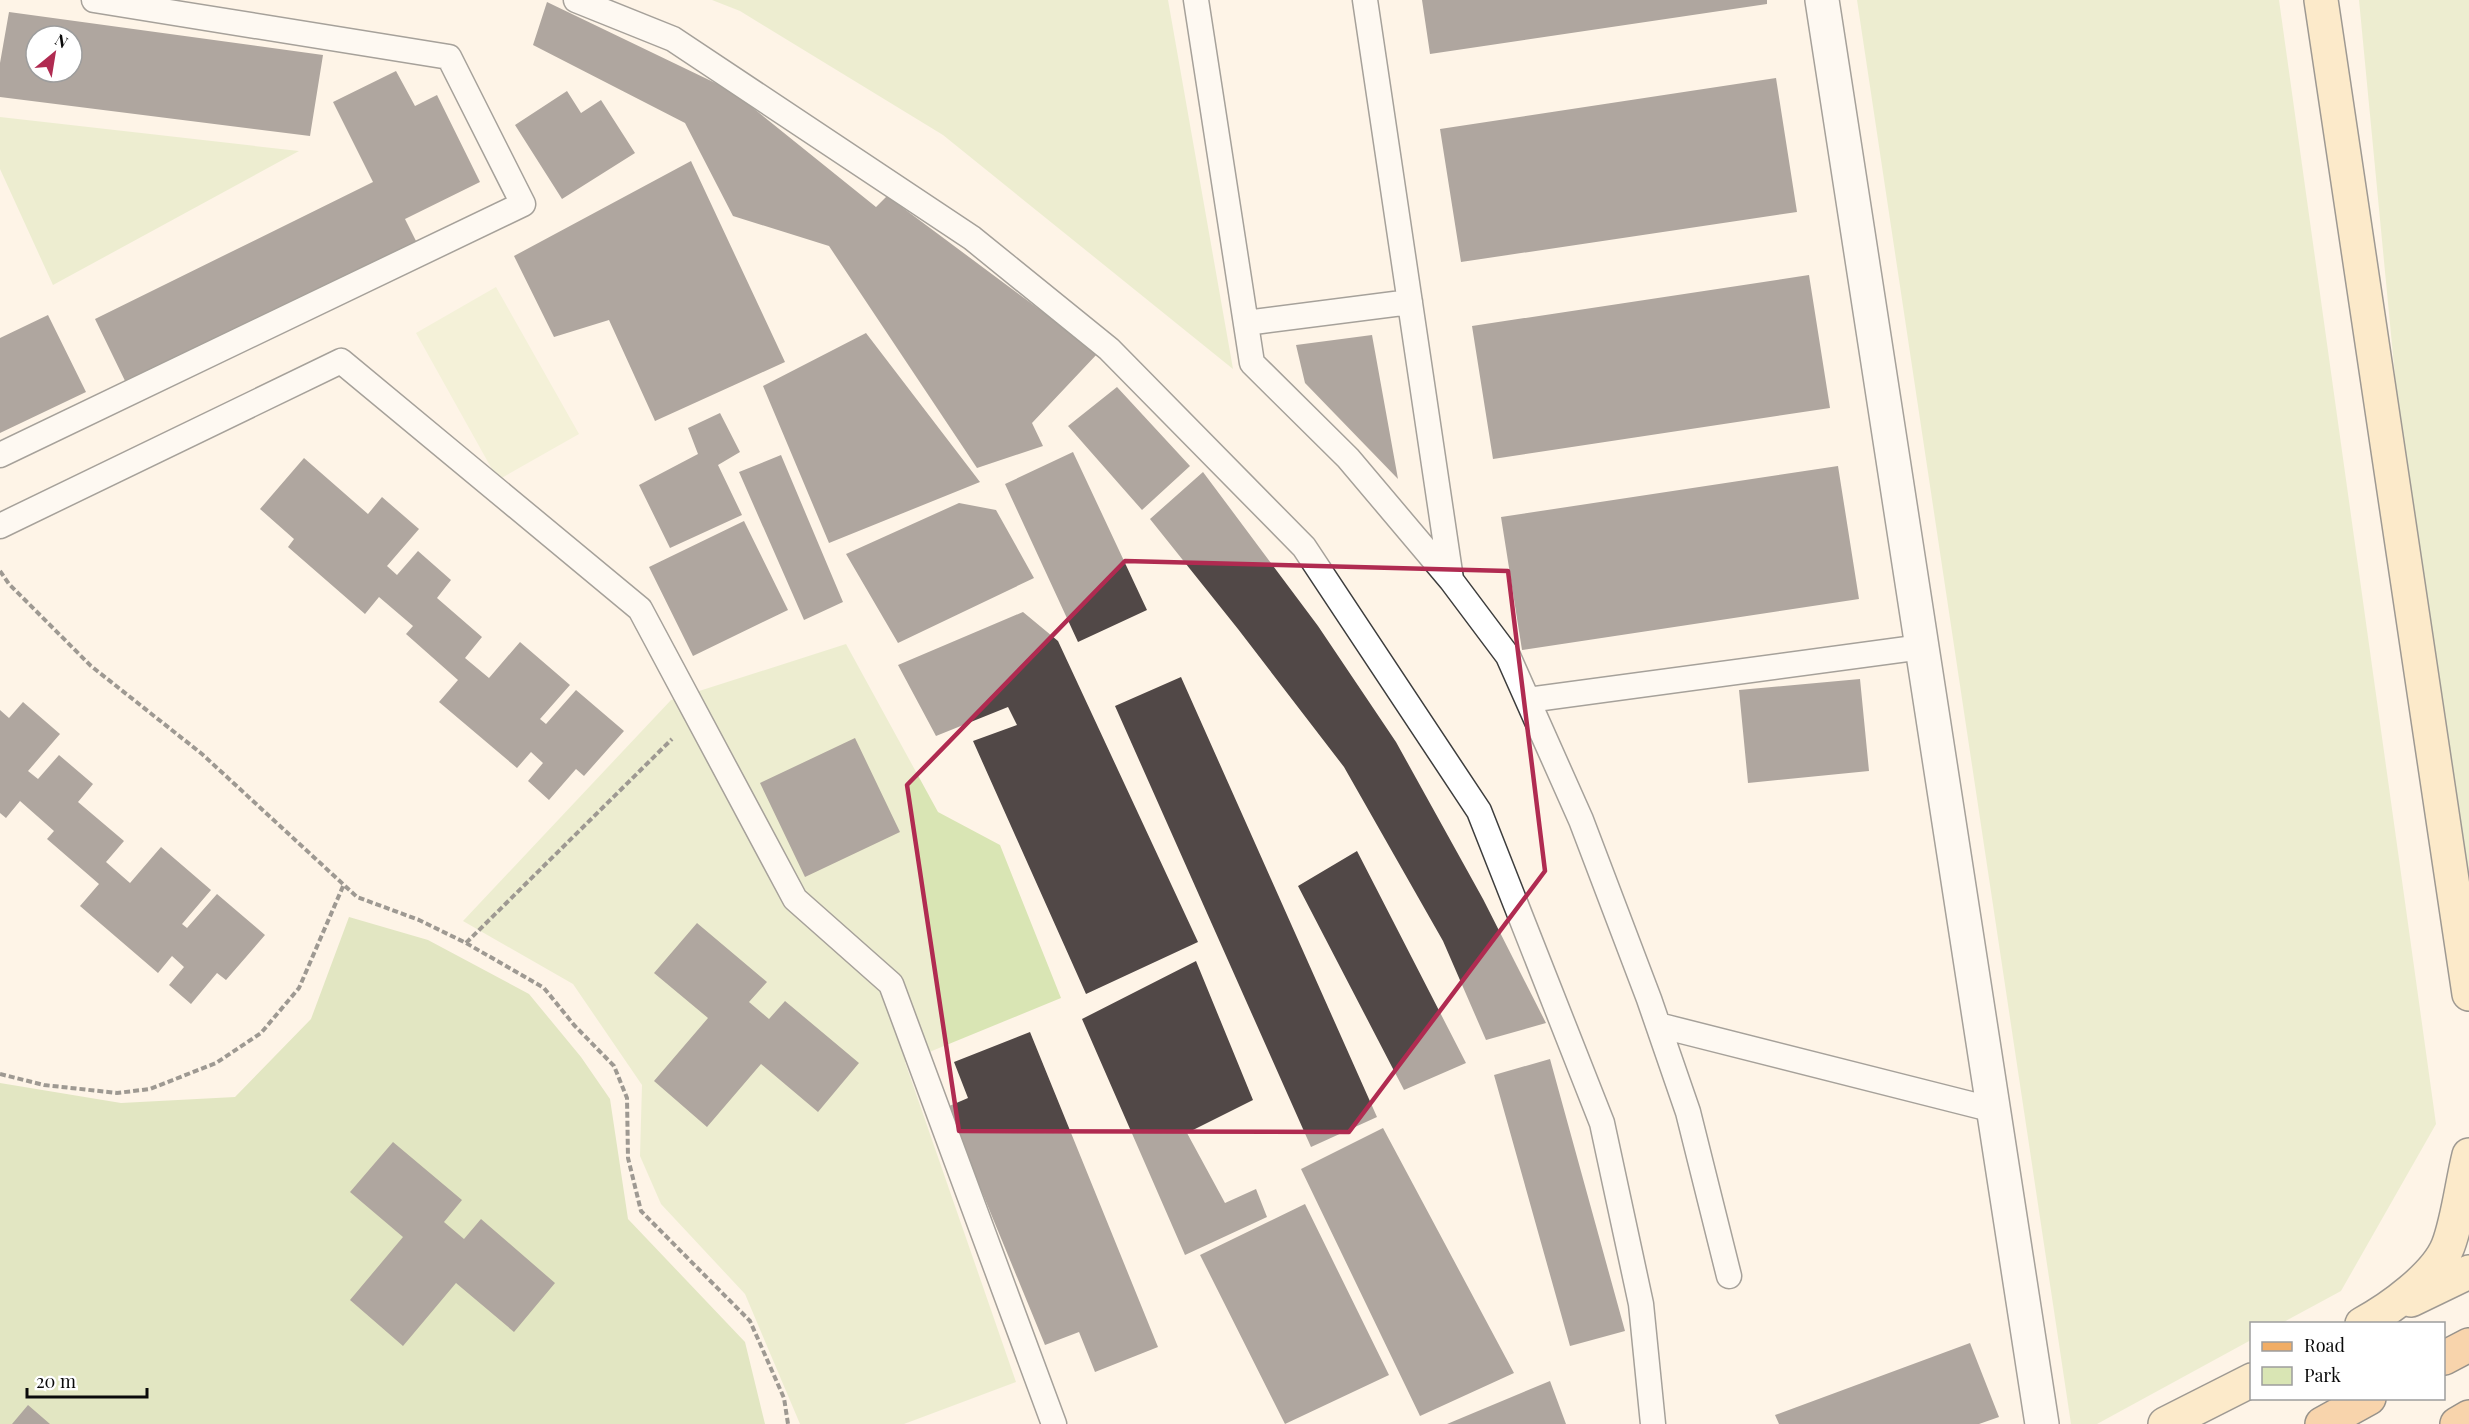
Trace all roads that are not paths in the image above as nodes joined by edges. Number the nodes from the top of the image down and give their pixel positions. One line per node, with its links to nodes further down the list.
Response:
1 (94, 0): 9 (lane)
2 (576, 0): 27 (lane)
3 (1196, 0): 8 (lane)
4 (1365, 0): 7 (lane)
5 (1822, 0): 12 (street)
6 (2321, 0): 14 (street)
7 (1410, 302): 8 (lane); 11 (lane)
8 (1246, 323): 11 (lane)
9 (0, 455)
10 (0, 526): 26 (lane)
11 (1451, 580): 13 (lane)
12 (1922, 646): 13 (lane); 16 (street)
13 (1528, 700): 15 (lane)
14 (2469, 994)
15 (1658, 1025): 16 (lane); 19 (lane)
16 (1994, 1110): 28 (street)
17 (2469, 1155): 20 (street)
18 (2469, 1272): 20 (street)
19 (1729, 1276)
20 (2369, 1320)
21 (2469, 1344): 22 (main road)
22 (2445, 1357)
23 (2250, 1381): 29 (street)
24 (2365, 1400): 30 (main road)
25 (2469, 1417): 31 (main road)
26 (1054, 1424)
27 (1653, 1424)
28 (2042, 1424)
29 (2165, 1424)
30 (2322, 1424)
31 (2457, 1424)

